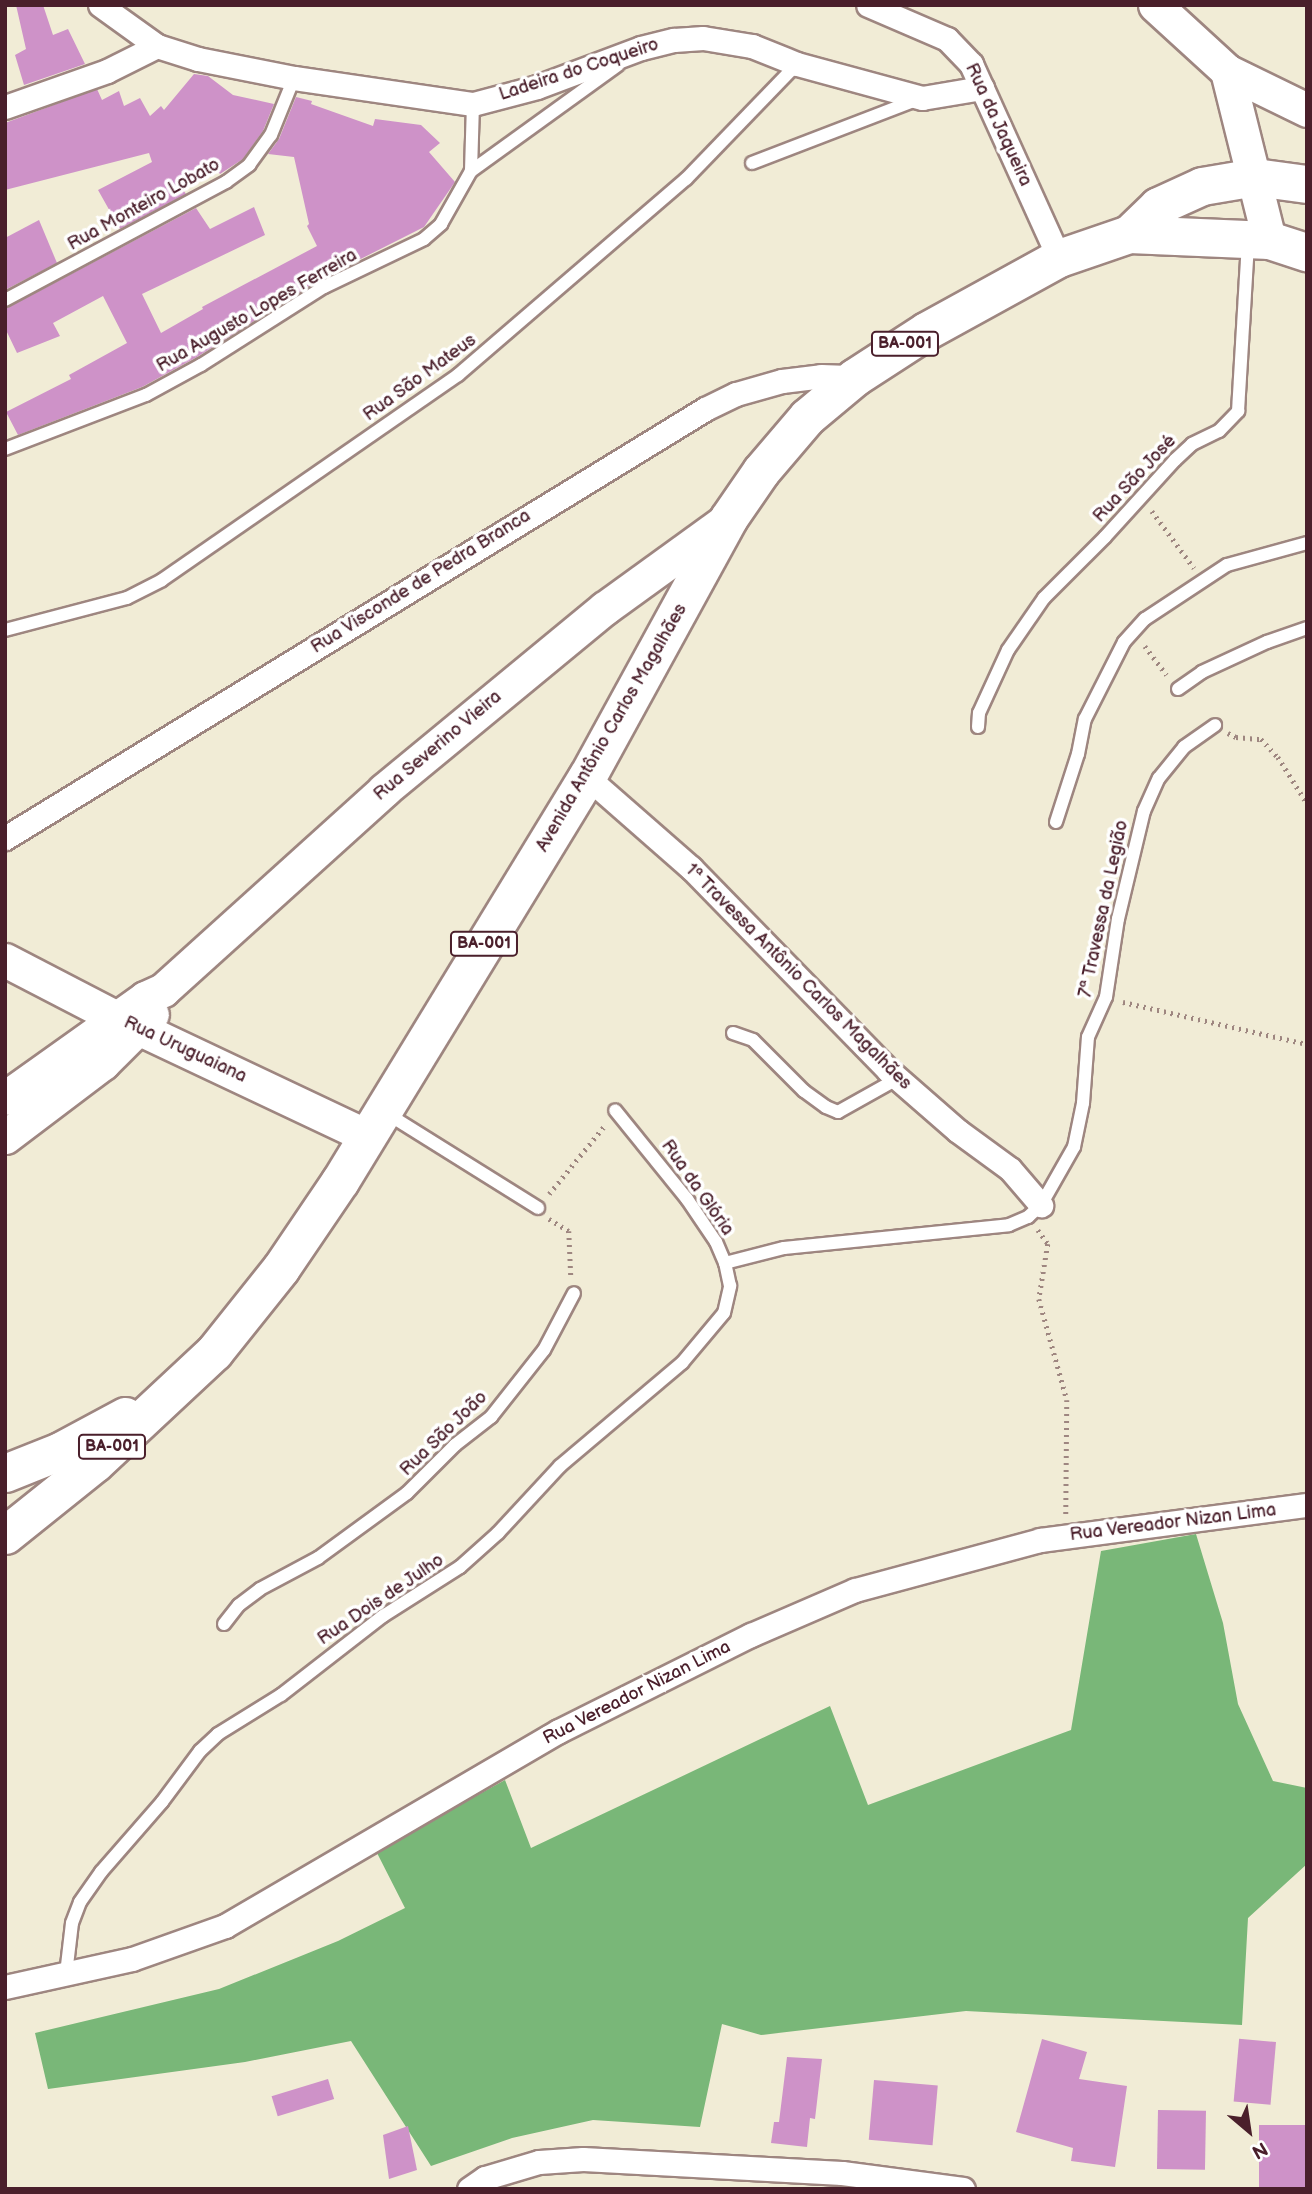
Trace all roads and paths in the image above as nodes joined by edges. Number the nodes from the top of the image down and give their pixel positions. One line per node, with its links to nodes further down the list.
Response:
1 (100, 5): 4 (street, Ladeira do Coqueiro)
2 (868, 5): 9 (street, Rua da Jaqueira)
3 (1155, 5): 7 (main road)
4 (157, 46): 8 (street, Ladeira do Coqueiro); 12 (street)
5 (641, 48): 6 (street, Ladeira do Coqueiro); 11 (street, Ladeira do Coqueiro); 15 (lane)
6 (797, 64): 10 (street, Ladeira do Coqueiro); 30 (lane, Rua São Mateus)
7 (1227, 71): 13 (main road); 16 (main road)
8 (294, 78): 11 (street, Ladeira do Coqueiro); 22 (lane, Rua Monteiro Lobato)
9 (982, 88): 10 (street, Ladeira do Coqueiro); 21 (street, Rua da Jaqueira)
10 (922, 98): 14 (lane)
11 (473, 104): 15 (lane, Rua Augusto Lopes Ferreira)
12 (5, 107)
13 (1307, 110)
14 (752, 163)
15 (471, 171): 24 (lane, Rua Augusto Lopes Ferreira)
16 (1255, 177): 17 (main road, BA-001); 18 (main road, Avenida Antônio Carlos Magalhães / BA-001); 19 (main road)
17 (1307, 184)
18 (1129, 234): 19 (main road, Avenida Antônio Carlos Magalhães / BA-001); 21 (main road, Avenida Antônio Carlos Magalhães / BA-001)
19 (1259, 239): 20 (main road, BA-001); 25 (lane, Rua São José)
20 (1307, 251)
21 (1059, 258): 23 (main road, Avenida Antônio Carlos Magalhães / BA-001)
22 (5, 300)
23 (855, 377): 26 (main road, Avenida Antônio Carlos Magalhães / BA-001); 38 (street, Rua Visconde de Pedra Branca)
24 (5, 449)
25 (1141, 496): 28 (path); 34 (lane, Rua São José)
26 (728, 519): 35 (main road, Avenida Antônio Carlos Magalhães / BA-001); 41 (main road, Rua Severino Vieira)
27 (1307, 543): 28 (lane)
28 (1202, 578): 31 (lane)
29 (1307, 628): 32 (lane)
30 (5, 630)
31 (1134, 631): 32 (path); 37 (lane)
32 (1178, 689)
33 (1215, 725): 36 (path); 40 (lane, 7ª Travessa da Legião)
34 (978, 727)
35 (587, 776): 44 (street, 1ª Travessa Antônio Carlos Magalhães); 47 (main road, Avenida Antônio Carlos Magalhães / BA-001)
36 (1307, 803)
37 (1056, 822)
38 (5, 838)
39 (5, 960): 41 (main road, Rua Uruguaiana)
40 (1106, 998): 43 (path); 50 (lane, 7ª Travessa da Legião)
41 (127, 1023): 45 (main road, Rua Severino Vieira); 47 (main road, Rua Uruguaiana); 48 (main road, Rua Severino Vieira)
42 (733, 1032): 44 (lane)
43 (1307, 1044)
44 (897, 1079): 50 (street, 1ª Travessa Antônio Carlos Magalhães)
45 (5, 1098)
46 (615, 1110): 49 (path); 51 (lane, Rua da Glória)
47 (383, 1128): 49 (lane); 53 (main road, Avenida Antônio Carlos Magalhães / BA-001)
48 (5, 1138)
49 (538, 1208): 52 (path)
50 (1035, 1211): 51 (lane, Rua da Glória); 57 (path)
51 (725, 1263): 59 (lane, Rua Dois de Julho)
52 (574, 1293): 58 (lane, Rua São João)
53 (214, 1352): 54 (main road, Avenida Antônio Carlos Magalhães / BA-001); 56 (main road, Avenida Antônio Carlos Magalhães / BA-001)
54 (5, 1473)
55 (1307, 1505): 57 (street, Rua Vereador Nizan Lima)
56 (5, 1535)
57 (1066, 1537): 59 (street, Rua Vereador Nizan Lima)
58 (224, 1624)
59 (66, 1975): 60 (street, Rua Vereador Nizan Lima)
60 (5, 1987)
61 (841, 2181): 62 (street); 63 (street)
62 (469, 2189)
63 (963, 2189)

